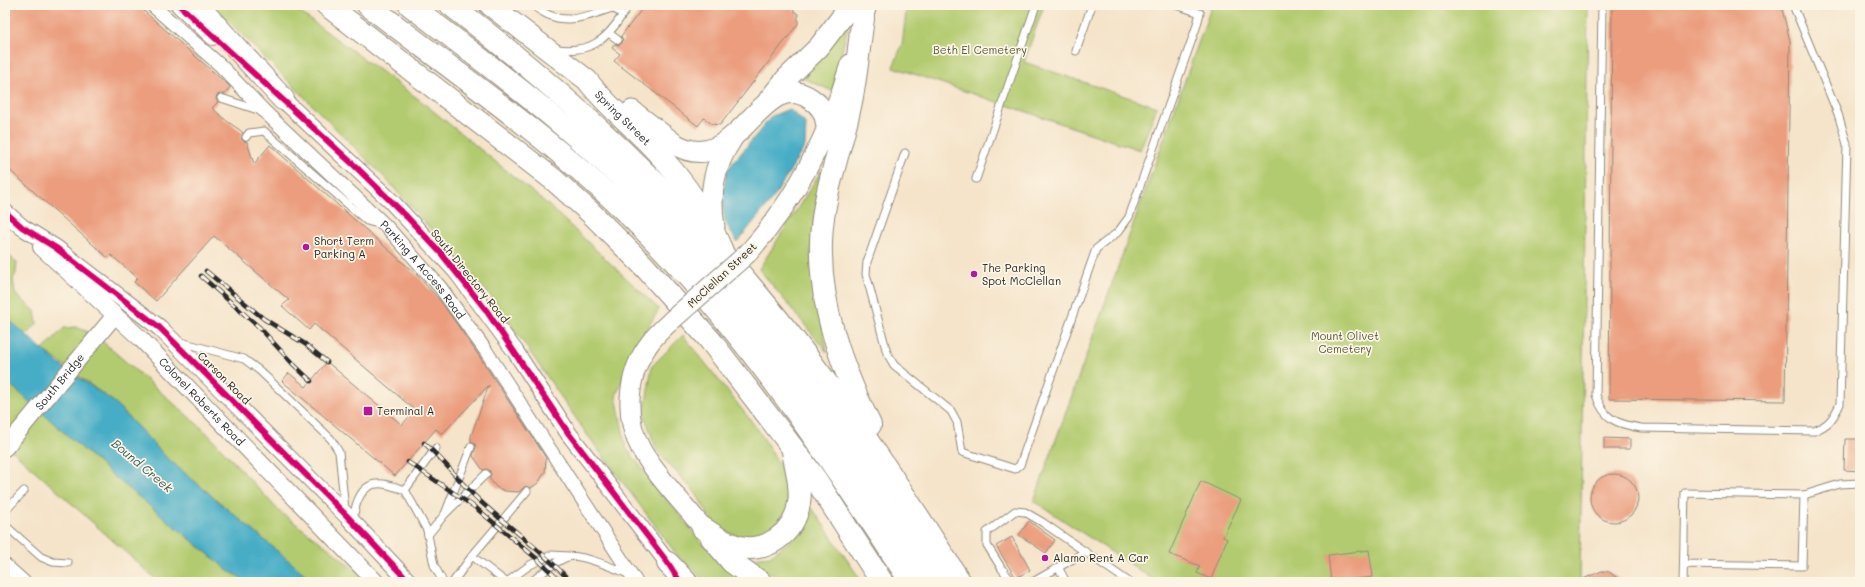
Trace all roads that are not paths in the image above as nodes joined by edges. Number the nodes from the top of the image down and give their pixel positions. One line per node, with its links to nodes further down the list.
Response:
1 (152, 5): 27 (street, Parking A Access Road)
2 (179, 5): 25 (street, South Directory Road)
3 (197, 5): 25 (highway)
4 (327, 5): 42 (highway)
5 (368, 5): 77 (highway)
6 (410, 5): 78 (highway)
7 (451, 5): 37 (highway)
8 (490, 5): 21 (main road, Spring Street)
9 (533, 5): 16 (lane)
10 (630, 5): 18 (lane)
11 (1036, 5): 32 (lane)
12 (1092, 5): 22 (lane)
13 (1176, 5): 31 (lane)
14 (1602, 5): 15 (lane)
15 (1792, 5)
16 (609, 6): 18 (lane)
17 (860, 10): 26 (main road); 28 (main road, McClellan Street); 49 (highway)
18 (623, 14): 19 (lane)
19 (610, 34): 20 (lane); 21 (lane)
20 (618, 40)
21 (537, 41): 23 (main road, Spring Street)
22 (1076, 51)
23 (587, 80): 30 (main road); 36 (main road, Spring Street)
24 (221, 98): 27 (lane)
25 (283, 98): 61 (street, South Directory Road)
26 (761, 109): 28 (main road); 30 (main road)
27 (265, 112): 34 (street, Parking A Access Road)
28 (827, 127): 55 (main road, McClellan Street, bridge)
29 (246, 138): 34 (lane)
30 (732, 138): 36 (main road)
31 (905, 153)
32 (976, 178)
33 (5, 212): 35 (street, Carson Road)
34 (386, 226): 65 (street, Parking A Access Road)
35 (22, 227): 38 (street, Colonel Roberts Road); 39 (street, Carson Road)
36 (714, 231): 37 (main road, Spring Street)
37 (725, 258): 49 (highway)
38 (116, 315): 40 (street, South Bridge); 67 (street, Colonel Roberts Road)
39 (171, 339): 53 (street, Carson Road); 53 (lane)
40 (9, 444)
41 (471, 447): 52 (lane)
42 (792, 447): 55 (highway); 76 (highway)
43 (436, 448): 46 (lane)
44 (486, 474): 52 (lane)
45 (1860, 483): 50 (lane)
46 (405, 490): 53 (lane); 56 (lane)
47 (24, 491): 51 (lane)
48 (527, 491): 58 (lane)
49 (903, 493): 79 (highway)
50 (1804, 495): 62 (lane); 62 (lane)
51 (5, 511)
52 (445, 514): 56 (lane)
53 (350, 519): 68 (street, Carson Road)
54 (5, 525): 60 (lane)
55 (704, 528): 75 (highway)
56 (428, 535): 69 (lane)
57 (1085, 552): 64 (lane); 80 (lane); 83 (lane)
58 (472, 556): 70 (lane); 71 (lane)
59 (569, 556): 65 (lane); 71 (lane); 72 (lane)
60 (68, 563)
61 (668, 563): 73 (street, South Directory Road); 74 (highway)
62 (1684, 564): 84 (lane)
63 (5, 565): 66 (street)
64 (1058, 567): 81 (lane); 82 (lane)
65 (634, 578)
66 (24, 582)
67 (376, 582)
68 (409, 582)
69 (443, 582)
70 (453, 582)
71 (506, 582)
72 (531, 582)
73 (680, 582)
74 (686, 582)
75 (760, 582)
76 (882, 582)
77 (911, 582)
78 (935, 582)
79 (960, 582)
80 (1012, 582)
81 (1033, 582)
82 (1066, 582)
83 (1129, 582)
84 (1683, 582)

